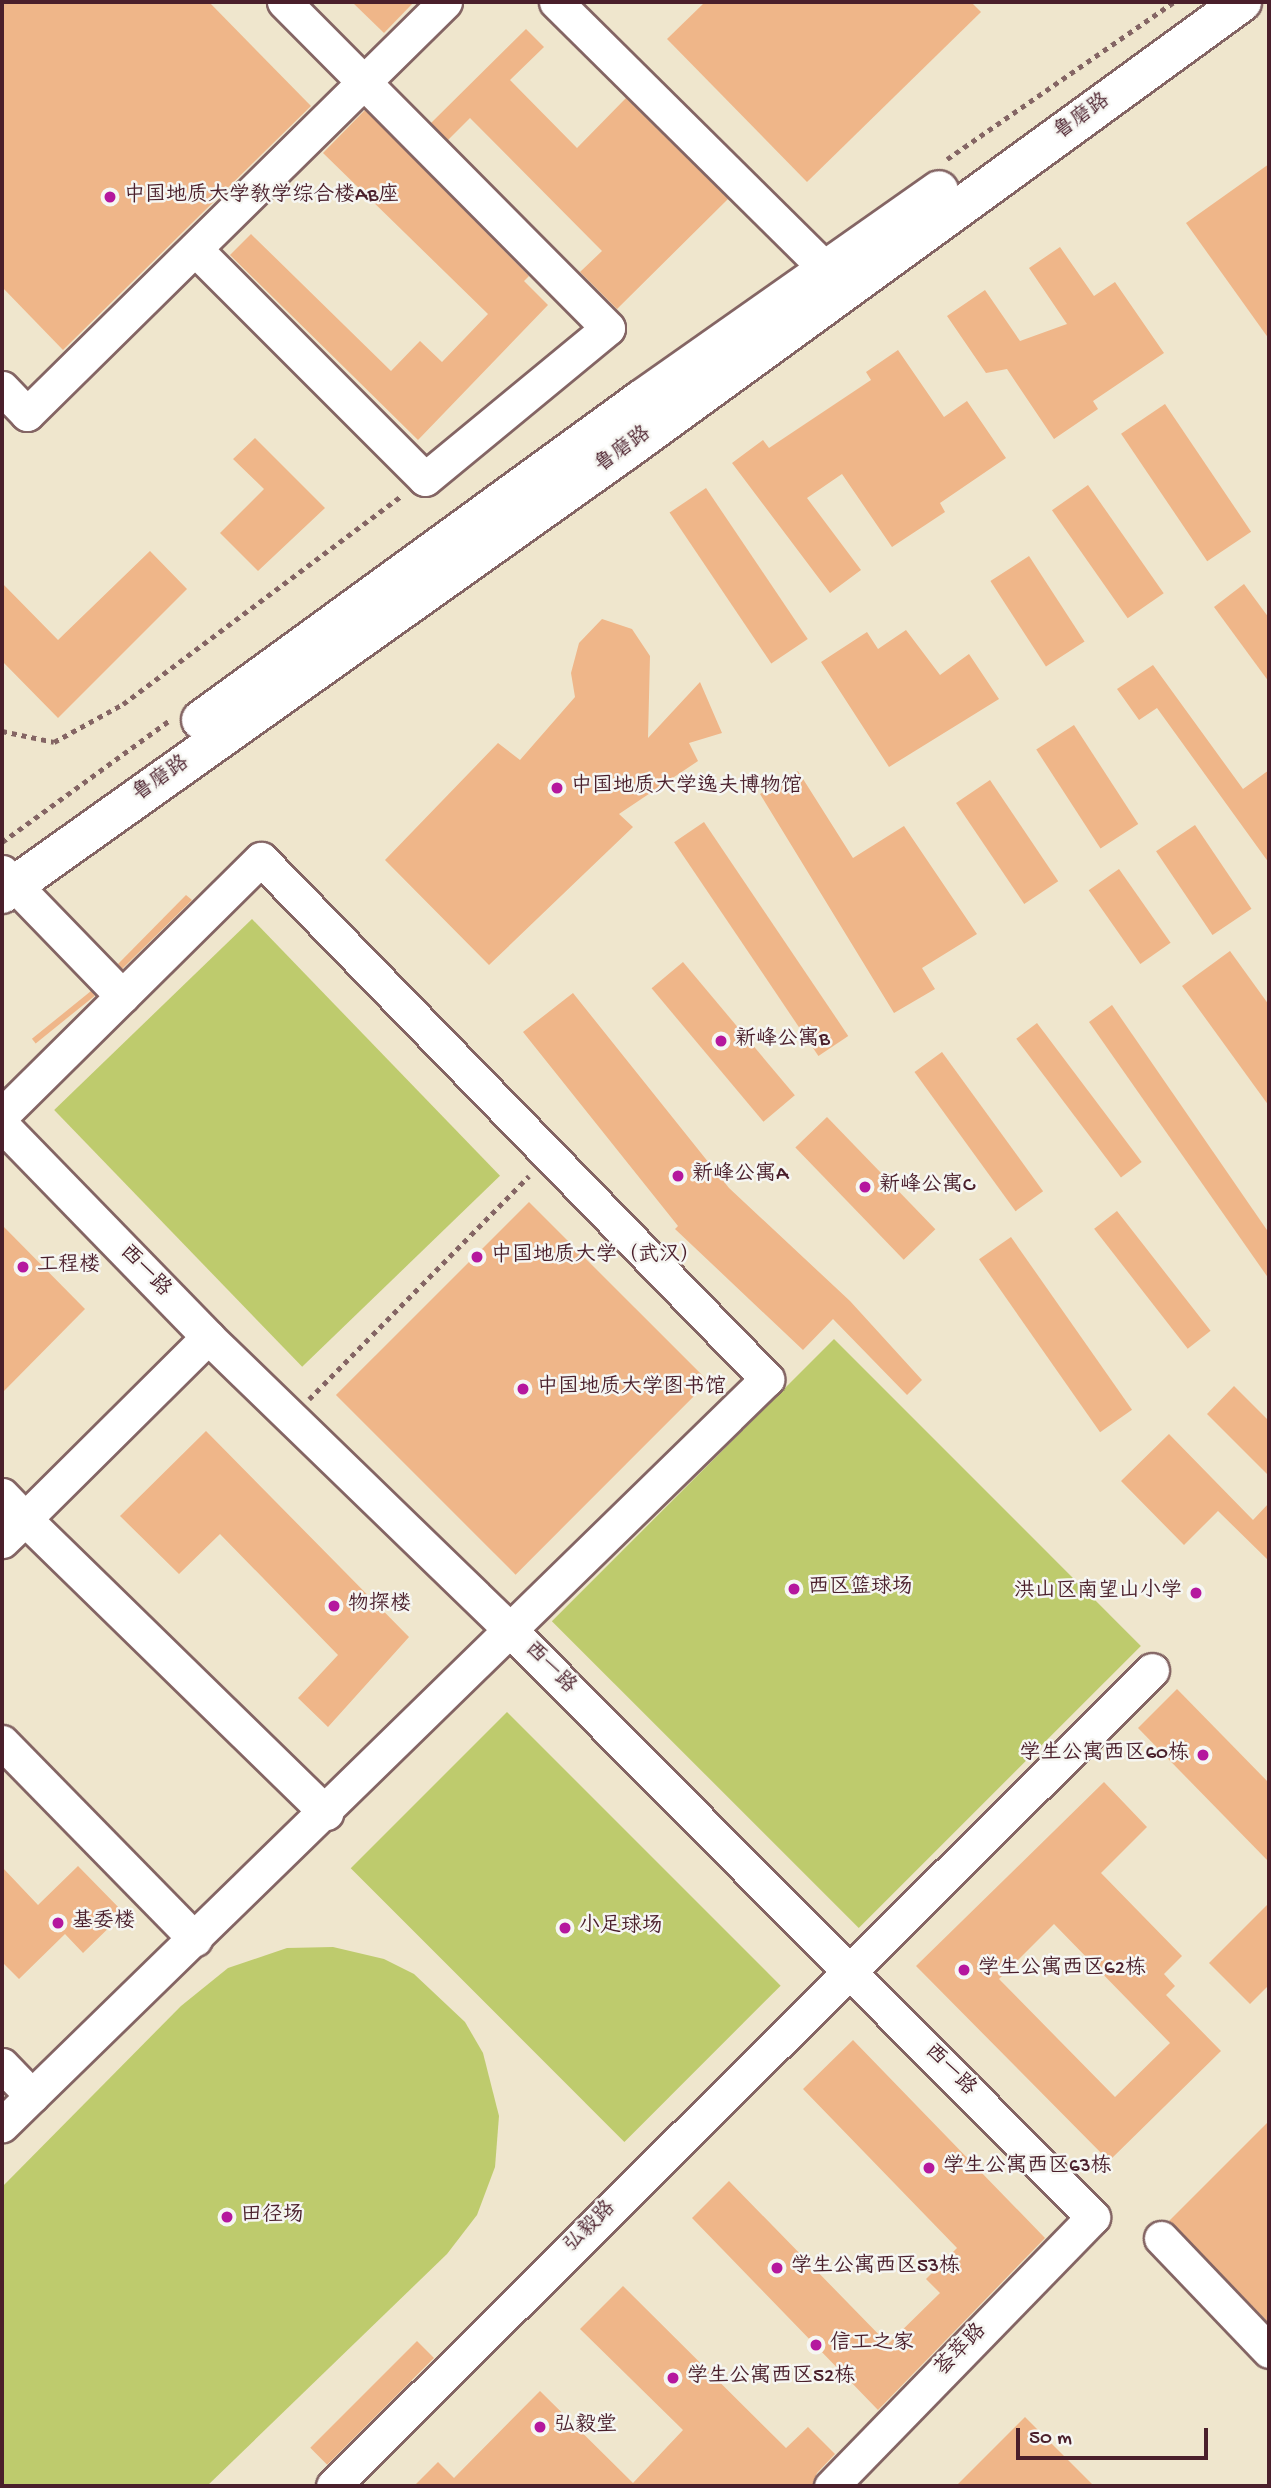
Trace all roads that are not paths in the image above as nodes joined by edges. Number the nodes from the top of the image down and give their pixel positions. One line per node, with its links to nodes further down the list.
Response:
1 (284, 2): 6 (street)
2 (445, 2): 6 (street)
3 (556, 2): 8 (street)
4 (1208, 2): 8 (main road, 鲁磨路)
5 (1242, 2): 10 (main road, 鲁磨路)
6 (364, 82): 7 (street); 7 (street)
7 (195, 249): 9 (street)
8 (827, 269): 10 (main road, 鲁磨路)
9 (2, 388)
10 (5, 879): 11 (street)
11 (122, 996): 12 (street); 17 (street)
12 (2, 1115)
13 (2, 1125): 14 (street, 西一路)
14 (208, 1338): 16 (street); 17 (street, 西一路)
15 (2, 1495): 16 (street)
16 (13, 1530): 20 (street)
17 (511, 1631): 20 (street); 22 (street, 西一路)
18 (1152, 1670): 22 (street, 弘毅路)
19 (2, 1742): 21 (street)
20 (326, 1813): 21 (street)
21 (195, 1939): 24 (street)
22 (849, 1970): 26 (street, 西一路); 29 (street, 弘毅路)
23 (2, 2065): 24 (street)
24 (32, 2096): 25 (street)
25 (2, 2125)
26 (1093, 2217): 30 (street, 荟萃路)
27 (1161, 2238): 28 (street)
28 (1269, 2351)
29 (333, 2486)
30 (831, 2486)

